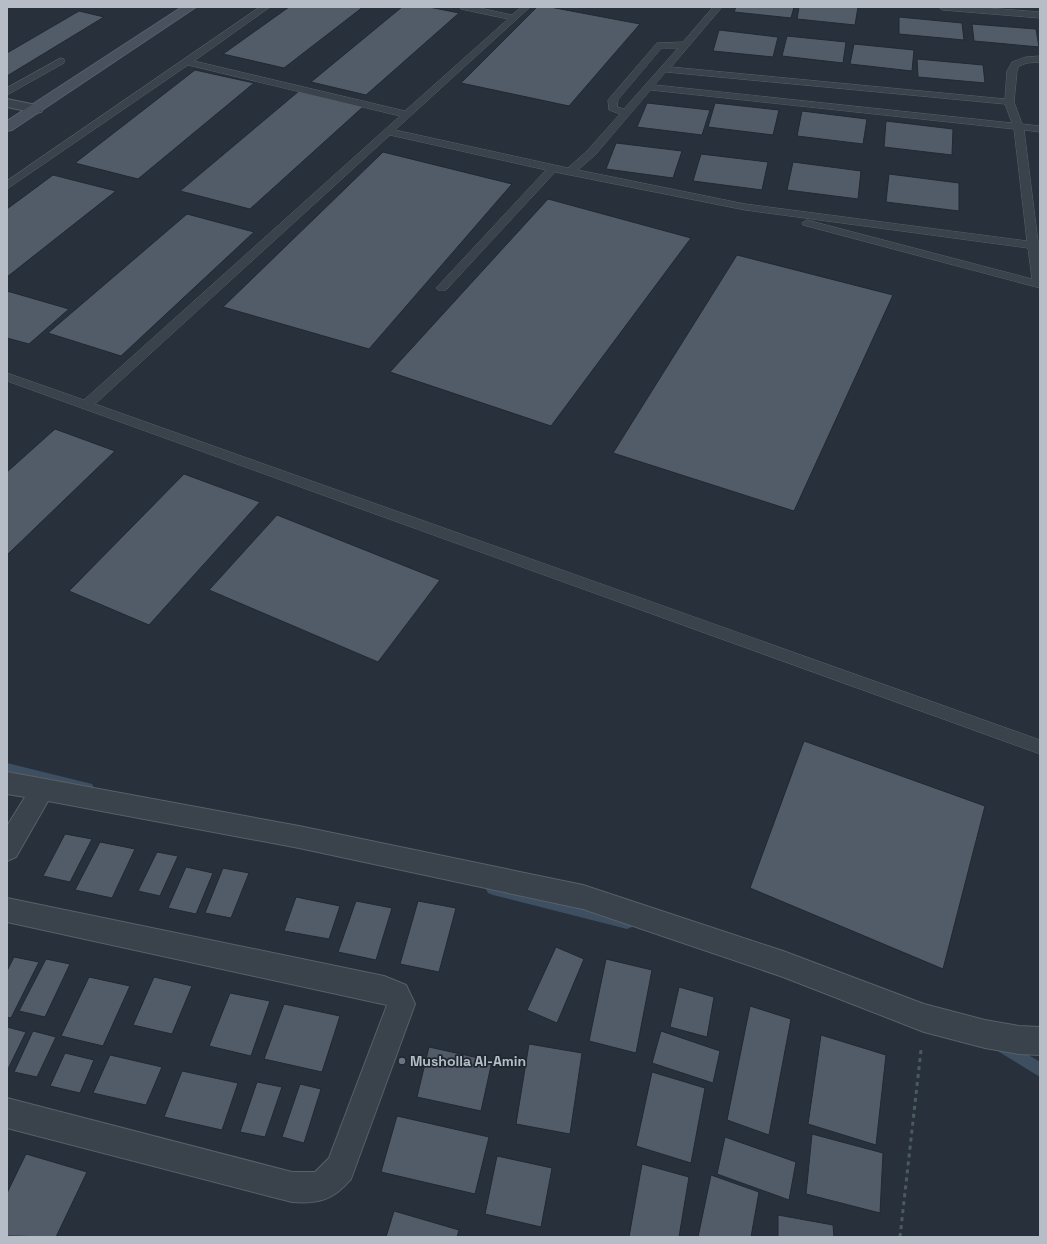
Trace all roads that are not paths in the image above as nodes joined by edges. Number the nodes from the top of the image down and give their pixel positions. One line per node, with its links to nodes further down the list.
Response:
1 (190, 7): 19 (main road)
2 (266, 7): 13 (lane)
3 (464, 7): 9 (lane)
4 (526, 7): 9 (lane)
5 (718, 7): 10 (lane)
6 (943, 7): 7 (lane)
7 (1003, 9): 8 (lane)
8 (1040, 15)
9 (514, 18): 21 (lane)
10 (685, 45): 14 (lane); 20 (lane)
11 (1040, 59): 17 (lane)
12 (62, 61): 16 (lane)
13 (186, 62): 21 (lane); 28 (lane)
14 (665, 69): 15 (lane); 17 (lane)
15 (650, 87): 20 (lane); 23 (lane)
16 (7, 92)
17 (1009, 102): 23 (lane)
18 (7, 103): 19 (street)
19 (36, 108): 22 (main road)
20 (626, 113): 27 (lane)
21 (408, 115): 25 (lane)
22 (7, 126)
23 (1019, 128): 24 (lane); 30 (lane)
24 (1040, 129)
25 (389, 132): 26 (lane); 34 (lane)
26 (553, 168): 27 (lane); 32 (lane)
27 (570, 172): 29 (lane)
28 (7, 186)
29 (745, 207): 30 (lane); 31 (lane)
30 (1037, 246): 31 (lane)
31 (1039, 285)
32 (442, 288)
33 (7, 377): 34 (lane)
34 (86, 405): 35 (lane)
35 (1040, 747)
36 (7, 783): 37 (street)
37 (42, 790): 38 (street); 40 (street)
38 (7, 849)
39 (7, 910): 41 (street)
40 (1040, 1041)
41 (7, 1113)

